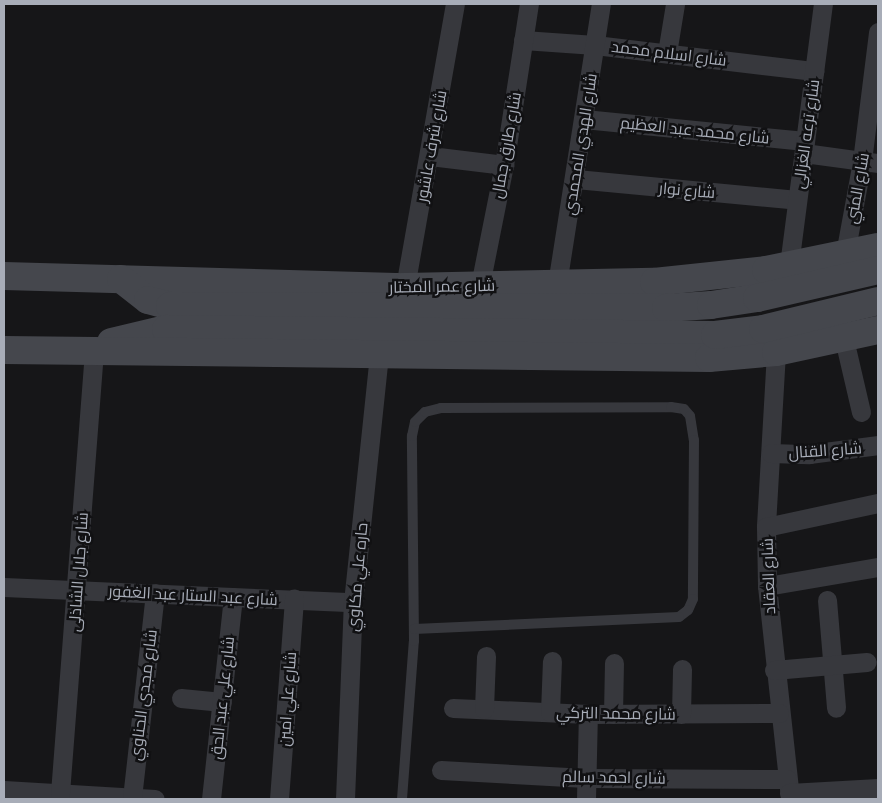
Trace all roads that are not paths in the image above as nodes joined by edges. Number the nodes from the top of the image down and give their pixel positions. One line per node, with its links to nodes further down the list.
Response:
1 (455, 4): 13 (street, شارع شرف عاشور)
2 (528, 4): 7 (street, شارع طارق جمال)
3 (601, 4): 8 (street, شارع الهدي المحمدي)
4 (675, 4): 9 (street)
5 (823, 4): 10 (street, شارع ترعه الغزالي)
6 (878, 32): 14 (street, شارع المني)
7 (523, 40): 8 (street, شارع اسلام محمد); 15 (street, شارع طارق جمال)
8 (595, 45): 9 (street, شارع اسلام محمد); 11 (street, شارع الهدي المحمدي)
9 (667, 53): 10 (street, شارع اسلام محمد)
10 (814, 70): 12 (street, شارع ترعه الغزالي)
11 (584, 119): 12 (street, شارع محمد عبد العظيم); 16 (street, شارع الهدي المحمدي)
12 (804, 147): 14 (street, شارع محمد عبد العظيم); 17 (street, شارع ترعه الغزالي)
13 (430, 156): 15 (street); 26 (street, شارع شرف عاشور)
14 (870, 162): 19 (street, شارع المني)
15 (504, 165): 25 (street, شارع طارق جمال)
16 (576, 179): 17 (street, شارع نوار); 24 (street, شارع الهدي المحمدي)
17 (797, 200): 20 (street, شارع ترعه الغزالي)
18 (878, 247): 19 (main road, شارع عمر المختار)
19 (845, 254): 20 (main road, شارع عمر المختار)
20 (777, 268): 24 (main road, شارع عمر المختار); 32 (main road)
21 (878, 270): 23 (main road, bridge)
22 (4, 276): 23 (main road, شارع عمر المختار)
23 (121, 279): 26 (main road, شارع عمر المختار)
24 (557, 284): 25 (main road, شارع عمر المختار)
25 (480, 286): 26 (main road, شارع عمر المختار)
26 (404, 287)
27 (878, 301): 31 (main road, bridge)
28 (878, 330): 29 (main road)
29 (844, 339): 32 (main road); 34 (street)
30 (4, 350): 31 (main road)
31 (94, 350): 33 (main road); 42 (street, شارع جلال الشاذلى)
32 (776, 352): 33 (main road); 36 (street, شارع العقاد)
33 (379, 356): 47 (street, حاره علي مكاوي)
34 (861, 412)
35 (878, 445): 36 (street, شارع القنال)
36 (771, 453): 38 (street, شارع العقاد)
37 (878, 503): 38 (street)
38 (766, 526): 40 (street, شارع العقاد)
39 (878, 567): 40 (street)
40 (767, 586): 55 (street, شارع العقاد)
41 (4, 587): 42 (street, شارع عبد الستار عبد الغفور)
42 (77, 590): 43 (street, شارع عبد الستار عبد الغفور); 71 (street, شارع جلال الشاذلى)
43 (155, 593): 44 (street, شارع عبد الستار عبد الغفور); 73 (street, شارع مجدي الحناوي)
44 (232, 596): 45 (street, شارع عبد الستار عبد الغفور); 57 (street, شارع علي عبد الحق)
45 (294, 599): 47 (street, شارع عبد الستار عبد الغفور); 76 (street, شارع علي امين)
46 (827, 600): 53 (street)
47 (353, 602): 77 (street, حاره علي مكاوي)
48 (414, 629): 48 (lane); 78 (lane)
49 (486, 656): 60 (street)
50 (552, 660): 61 (street)
51 (867, 662): 53 (street)
52 (614, 663): 64 (street)
53 (832, 665): 55 (street); 59 (street)
54 (682, 669): 65 (street)
55 (774, 670): 62 (street, شارع العقاد)
56 (181, 698): 57 (street)
57 (222, 702): 75 (street, شارع علي عبد الحق)
58 (453, 708): 60 (street, شارع محمد التركي)
59 (836, 708)
60 (484, 709): 61 (street, شارع محمد التركي)
61 (550, 712): 63 (street, شارع محمد التركي)
62 (779, 713): 65 (street, شارع محمد التركي); 69 (street, شارع العقاد)
63 (588, 714): 64 (street, شارع محمد التركي); 67 (street)
64 (613, 714): 65 (street, شارع محمد التركي)
65 (681, 714)
66 (441, 770): 67 (street, شارع احمد سالم)
67 (586, 778): 69 (street, شارع احمد سالم); 79 (street)
68 (4, 790): 71 (street)
69 (789, 790): 70 (street, شارع احمد سالم)
70 (872, 792)
71 (60, 794): 72 (street)
72 (80, 797): 73 (street)
73 (132, 798): 74 (street)
74 (155, 799)
75 (212, 799)
76 (279, 799)
77 (345, 799)
78 (402, 799)
79 (586, 799)

